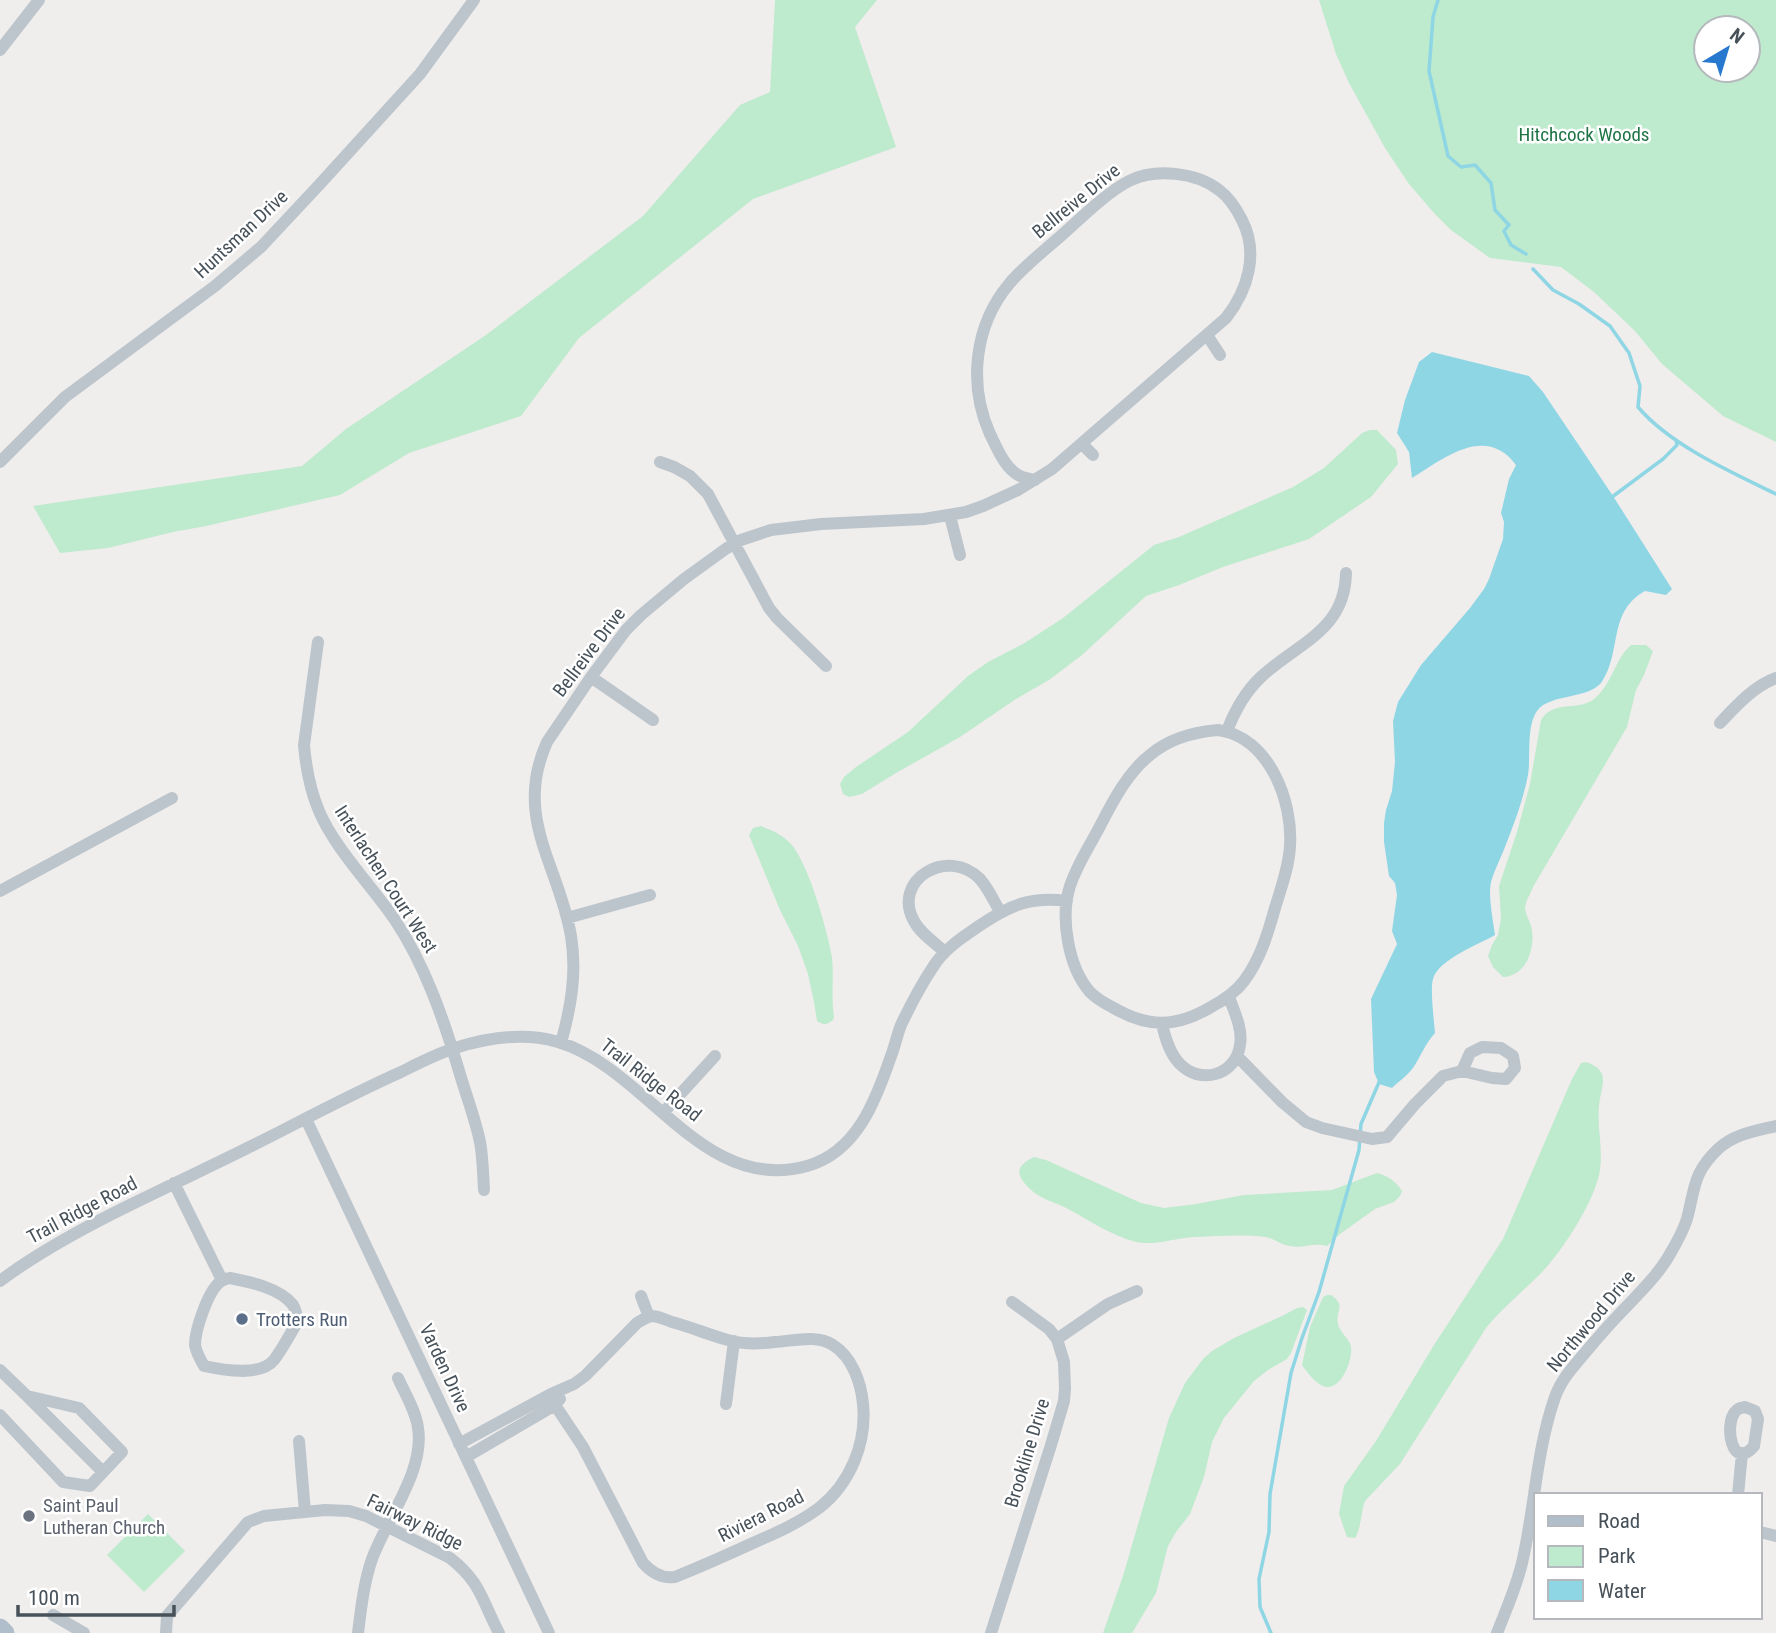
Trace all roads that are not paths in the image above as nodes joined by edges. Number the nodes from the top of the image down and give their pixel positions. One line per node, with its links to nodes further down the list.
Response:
1 (39, 0): 3 (street)
2 (474, 0): 8 (street, Huntsman Drive)
3 (0, 50)
4 (1207, 335): 5 (street); 6 (street, Bellreive Drive); 10 (street, Bellreive Drive)
5 (1220, 355)
6 (1082, 444): 7 (street); 10 (street, Bellreive Drive)
7 (1093, 456)
8 (0, 462)
9 (660, 462): 12 (street)
10 (1035, 480): 11 (street, Bellreive Drive)
11 (950, 516): 12 (street, Bellreive Drive); 13 (street)
12 (736, 543): 16 (street); 17 (street, Bellreive Drive)
13 (960, 555)
14 (1346, 573): 21 (street)
15 (318, 642): 32 (street, Interlachen Court West)
16 (826, 666)
17 (591, 677): 19 (street); 27 (street, Bellreive Drive)
18 (1776, 678): 20 (street)
19 (653, 720)
20 (1720, 723)
21 (1227, 731): 25 (street); 29 (street)
22 (172, 798): 23 (street)
23 (0, 891)
24 (650, 895): 27 (street)
25 (1067, 901): 26 (street, Trail Ridge Road); 30 (street)
26 (1000, 912): 28 (street, Trail Ridge Road); 28 (street)
27 (567, 918): 31 (street, Bellreive Drive)
28 (944, 953): 36 (street, Trail Ridge Road)
29 (1229, 997): 30 (street); 34 (street)
30 (1162, 1024): 34 (street)
31 (561, 1043): 32 (street, Trail Ridge Road); 36 (street, Trail Ridge Road)
32 (452, 1049): 37 (street, Trail Ridge Road); 40 (street, Interlachen Court West)
33 (715, 1056): 36 (street)
34 (1237, 1056): 35 (street)
35 (1462, 1070)
36 (663, 1113)
37 (306, 1119): 39 (street, Trail Ridge Road); 57 (street, Varden Drive)
38 (1776, 1126): 61 (street, Northwood Drive)
39 (174, 1183): 41 (street); 42 (street, Trail Ridge Road)
40 (484, 1190)
41 (222, 1280): 41 (street)
42 (0, 1281)
43 (1137, 1291): 47 (street)
44 (640, 1296): 46 (street)
45 (1012, 1302): 47 (street)
46 (649, 1317): 48 (street, Riviera Road); 51 (street)
47 (1057, 1339): 74 (street, Brookline Drive)
48 (734, 1341): 53 (street); 54 (street, Riviera Road)
49 (0, 1370): 52 (street)
50 (398, 1378): 65 (street)
51 (574, 1384): 54 (street); 57 (street)
52 (27, 1396): 60 (street); 60 (street)
53 (726, 1404)
54 (555, 1405): 59 (street)
55 (0, 1415): 60 (street)
56 (299, 1441): 64 (street)
57 (459, 1444): 59 (street, Varden Drive)
58 (1742, 1453): 62 (street)
59 (466, 1457): 68 (street, Varden Drive)
60 (103, 1472)
61 (1535, 1493)
62 (1738, 1493)
63 (1534, 1496): 75 (street, Northwood Drive)
64 (304, 1512): 65 (street, Fairway Ridge); 71 (street, Fairway Ridge)
65 (386, 1526): 72 (street); 73 (street, Fairway Ridge)
66 (53, 1615): 70 (street)
67 (0, 1628): 69 (main road)
68 (544, 1631)
69 (5, 1633)
70 (84, 1633)
71 (166, 1633)
72 (358, 1633)
73 (499, 1633)
74 (991, 1633)
75 (1497, 1633)

